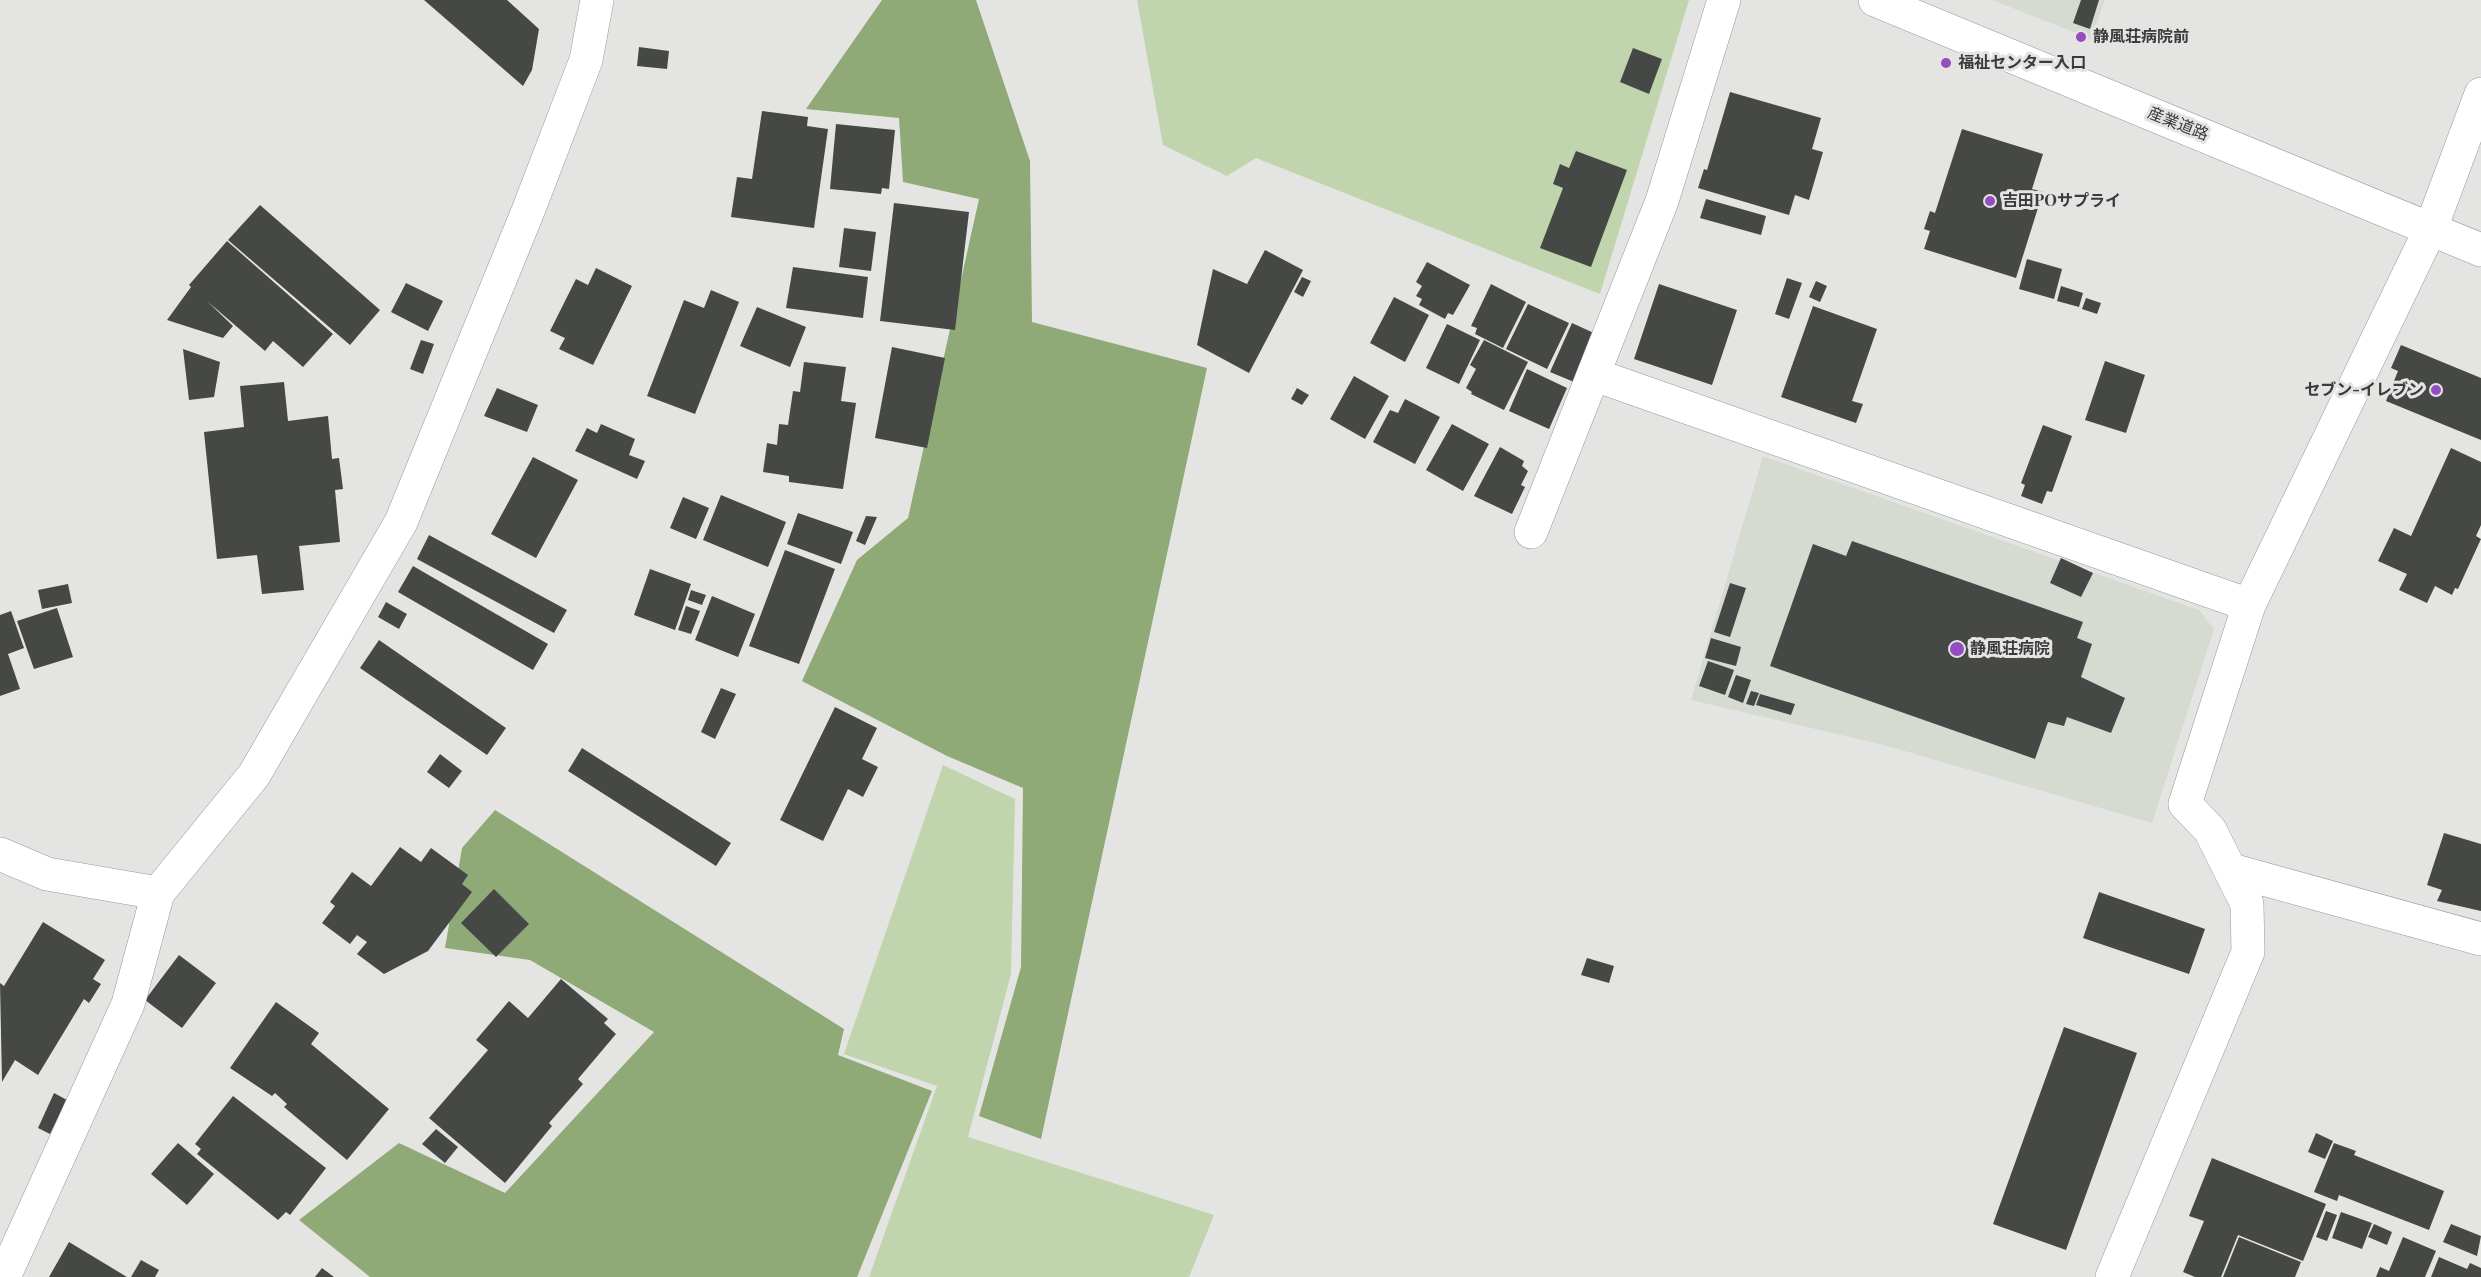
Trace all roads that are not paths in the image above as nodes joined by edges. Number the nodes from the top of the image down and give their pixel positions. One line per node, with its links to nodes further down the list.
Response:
1 (597, 0): 12 (street)
2 (1724, 0): 7 (street)
3 (1875, 0): 5 (street, 産業道路)
4 (2481, 94): 5 (street)
5 (2431, 228): 6 (street, 産業道路); 9 (street)
6 (2481, 250)
7 (1595, 375): 8 (street); 9 (street)
8 (1531, 532)
9 (2249, 605): 11 (street)
10 (0, 854): 12 (street)
11 (2231, 870): 13 (street); 15 (street)
12 (158, 893): 14 (street)
13 (2481, 939)
14 (4, 1277)
15 (2112, 1277)

